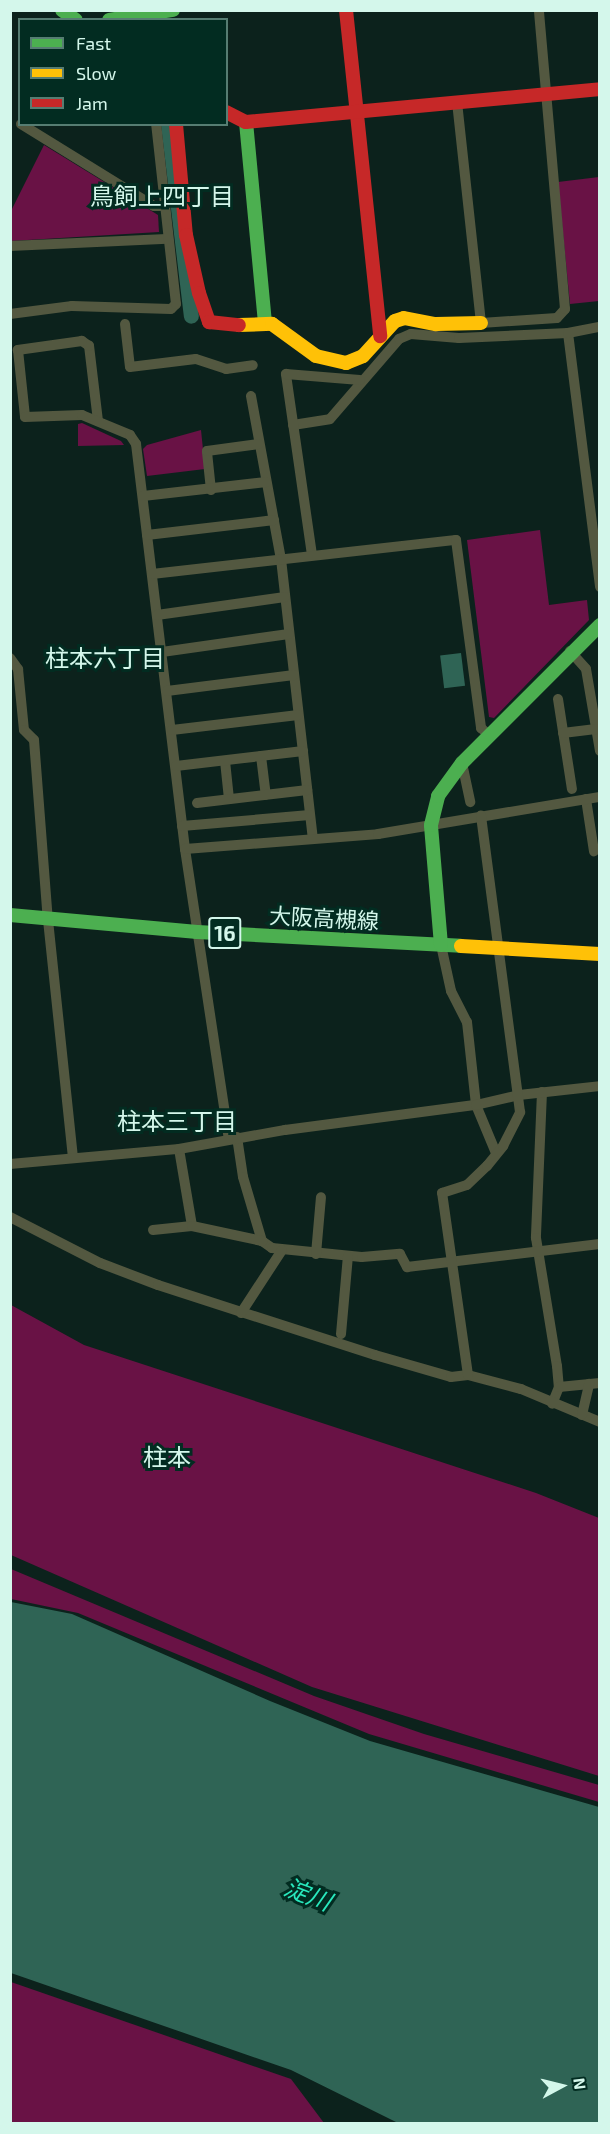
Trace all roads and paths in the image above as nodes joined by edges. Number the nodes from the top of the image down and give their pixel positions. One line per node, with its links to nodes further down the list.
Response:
1 (172, 10): 4 (street)
2 (346, 10): 9 (street)
3 (538, 10): 7 (street)
4 (148, 12): 5 (street)
5 (119, 18)
6 (600, 89): 7 (street)
7 (546, 93): 8 (street); 20 (street)
8 (457, 102): 9 (street); 20 (street)
9 (356, 112): 11 (street); 24 (street)
10 (228, 113): 11 (street)
11 (246, 122): 19 (street)
12 (23, 126): 15 (street)
13 (156, 126): 15 (street)
14 (176, 126): 19 (street)
15 (163, 206): 16 (street)
16 (167, 239): 17 (street); 18 (street)
17 (10, 246)
18 (10, 314)
19 (265, 323): 24 (street)
20 (482, 323): 24 (street)
21 (126, 324): 25 (street)
22 (600, 327): 23 (street)
23 (568, 333): 26 (street); 35 (street)
24 (380, 336)
25 (253, 365)
26 (360, 380): 29 (street); 29 (street)
27 (251, 396): 30 (street)
28 (98, 421): 28 (street); 33 (street)
29 (293, 425): 37 (street)
30 (259, 444): 31 (street); 32 (street)
31 (266, 482): 32 (street); 34 (street)
32 (211, 490): 33 (street)
33 (143, 496): 36 (street)
34 (274, 520): 36 (street); 38 (street)
35 (596, 529): 40 (street)
36 (147, 535): 39 (street)
37 (312, 555): 38 (street); 55 (street)
38 (281, 559): 39 (street); 41 (street)
39 (152, 574): 42 (street)
40 (600, 587)
41 (285, 597): 42 (street); 44 (street)
42 (157, 615): 46 (street)
43 (600, 624): 45 (street)
44 (290, 634): 46 (street); 48 (street)
45 (570, 651): 52 (street); 55 (street)
46 (162, 652): 49 (street)
47 (10, 658): 78 (street)
48 (294, 675): 49 (street); 51 (street)
49 (167, 691): 53 (street)
50 (558, 699): 54 (street)
51 (298, 715): 53 (street); 56 (street)
52 (596, 729): 54 (street); 57 (street)
53 (172, 730): 61 (street)
54 (563, 733): 62 (street)
55 (489, 735): 60 (street)
56 (303, 751): 58 (street); 63 (street)
57 (600, 751)
58 (261, 756): 59 (street); 64 (street)
59 (225, 760): 61 (street); 66 (street)
60 (462, 763): 68 (street); 72 (street)
61 (176, 766): 73 (street)
62 (572, 789)
63 (307, 790): 64 (street); 70 (street)
64 (266, 795): 66 (street)
65 (600, 797): 67 (street)
66 (230, 799): 69 (street)
67 (586, 799): 71 (street); 76 (street)
68 (470, 802)
69 (197, 803)
70 (310, 815): 73 (street); 74 (street)
71 (481, 816): 72 (street); 81 (street)
72 (431, 825): 74 (street); 80 (street)
73 (182, 826): 75 (street)
74 (313, 838): 75 (street)
75 (185, 849): 79 (street)
76 (594, 851)
77 (10, 915): 78 (street, 大阪高槻線 / 16)
78 (48, 920): 79 (street, 大阪高槻線 / 16); 90 (street)
79 (196, 932): 80 (street, 大阪高槻線 / 16); 87 (street)
80 (441, 945): 81 (street, 大阪高槻線 / 16); 86 (street)
81 (499, 947): 82 (street, 大阪高槻線 / 16); 85 (street)
82 (600, 954)
83 (600, 1086): 84 (street)
84 (542, 1092): 85 (street); 99 (street)
85 (519, 1095): 86 (street); 89 (street)
86 (476, 1105): 87 (street); 89 (street)
87 (233, 1138): 88 (street); 96 (street)
88 (179, 1149): 90 (street); 94 (street)
89 (496, 1153): 102 (street)
90 (73, 1156): 91 (street)
91 (10, 1164)
92 (321, 1197): 100 (street)
93 (10, 1216): 103 (street)
94 (192, 1226): 95 (street); 96 (street)
95 (153, 1230)
96 (262, 1241): 98 (street)
97 (600, 1244): 99 (street)
98 (282, 1250): 100 (street); 103 (street)
99 (537, 1252): 102 (street); 107 (street)
100 (316, 1254): 101 (street)
101 (348, 1256): 102 (street); 104 (street)
102 (451, 1262): 105 (street)
103 (241, 1313): 105 (street)
104 (341, 1334)
105 (468, 1375): 108 (street)
106 (594, 1384): 107 (street); 109 (street)
107 (559, 1387): 108 (street)
108 (552, 1404): 109 (street)
109 (582, 1415): 110 (street)
110 (600, 1422)

